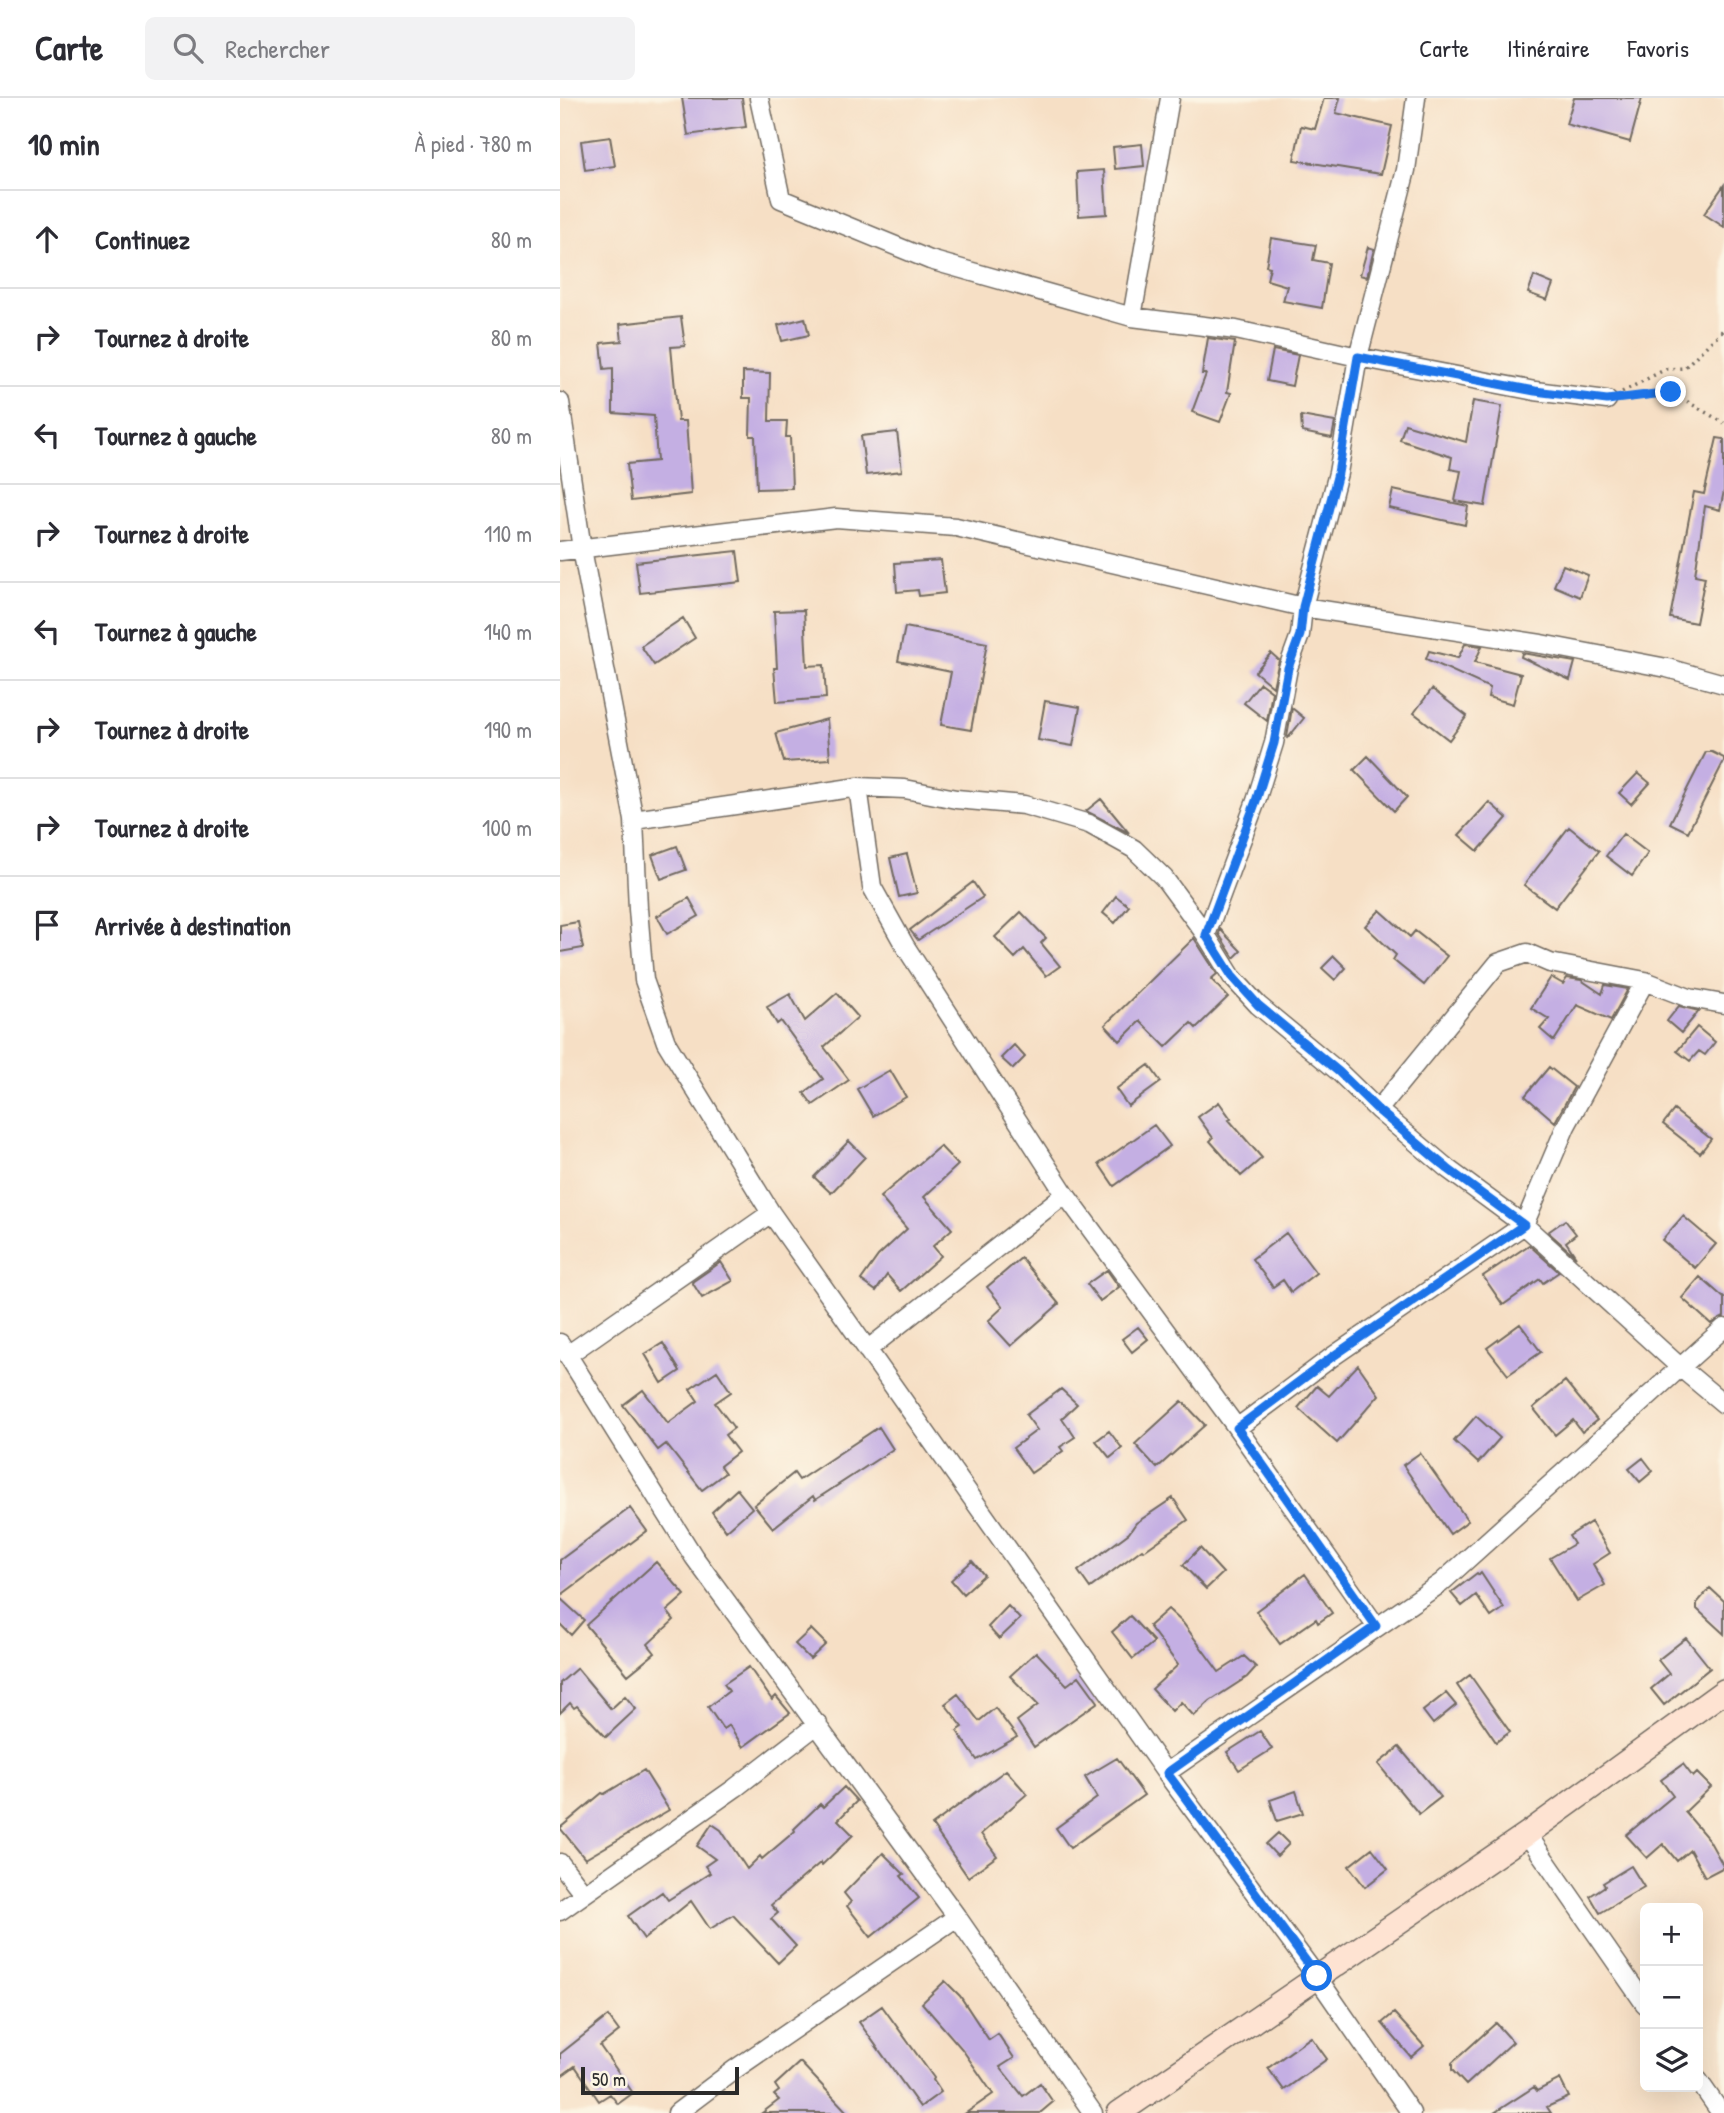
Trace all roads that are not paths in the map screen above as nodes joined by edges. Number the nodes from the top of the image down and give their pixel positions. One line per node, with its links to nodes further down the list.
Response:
1 (759, 98): 4 (street)
2 (1170, 98): 4 (street)
3 (1416, 98): 5 (street)
4 (1132, 317): 5 (street)
5 (1358, 357): 6 (street); 10 (street)
6 (1607, 400)
7 (560, 402): 8 (street)
8 (582, 549): 9 (street); 10 (street); 13 (street)
9 (560, 551)
10 (1303, 607): 11 (street); 14 (street)
11 (1724, 684)
12 (858, 788): 13 (street); 14 (street); 18 (street)
13 (634, 820): 19 (street)
14 (1206, 935): 17 (street)
15 (1645, 981): 16 (street); 17 (street); 20 (street)
16 (1724, 1004)
17 (1378, 1110): 20 (street)
18 (1065, 1194): 23 (street); 26 (street)
19 (771, 1213): 22 (street); 23 (street)
20 (1524, 1225): 24 (street); 26 (street)
21 (1724, 1328): 24 (street)
22 (565, 1348): 29 (street)
23 (867, 1350): 30 (street)
24 (1681, 1368): 25 (street); 27 (street)
25 (1724, 1404)
26 (1237, 1428): 27 (street)
27 (1376, 1626): 30 (street)
28 (1724, 1691): 31 (street)
29 (818, 1724): 33 (street); 35 (street)
30 (1167, 1773): 36 (street)
31 (1527, 1834): 36 (street); 37 (street)
32 (560, 1863): 33 (street)
33 (584, 1894): 34 (street)
34 (560, 1911)
35 (957, 1917): 39 (street); 40 (street)
36 (1317, 1976): 41 (street); 42 (street)
37 (1640, 1997)
38 (1703, 2087): 43 (street)
39 (677, 2113)
40 (1093, 2113)
41 (1119, 2113)
42 (1411, 2113)
43 (1721, 2113)

